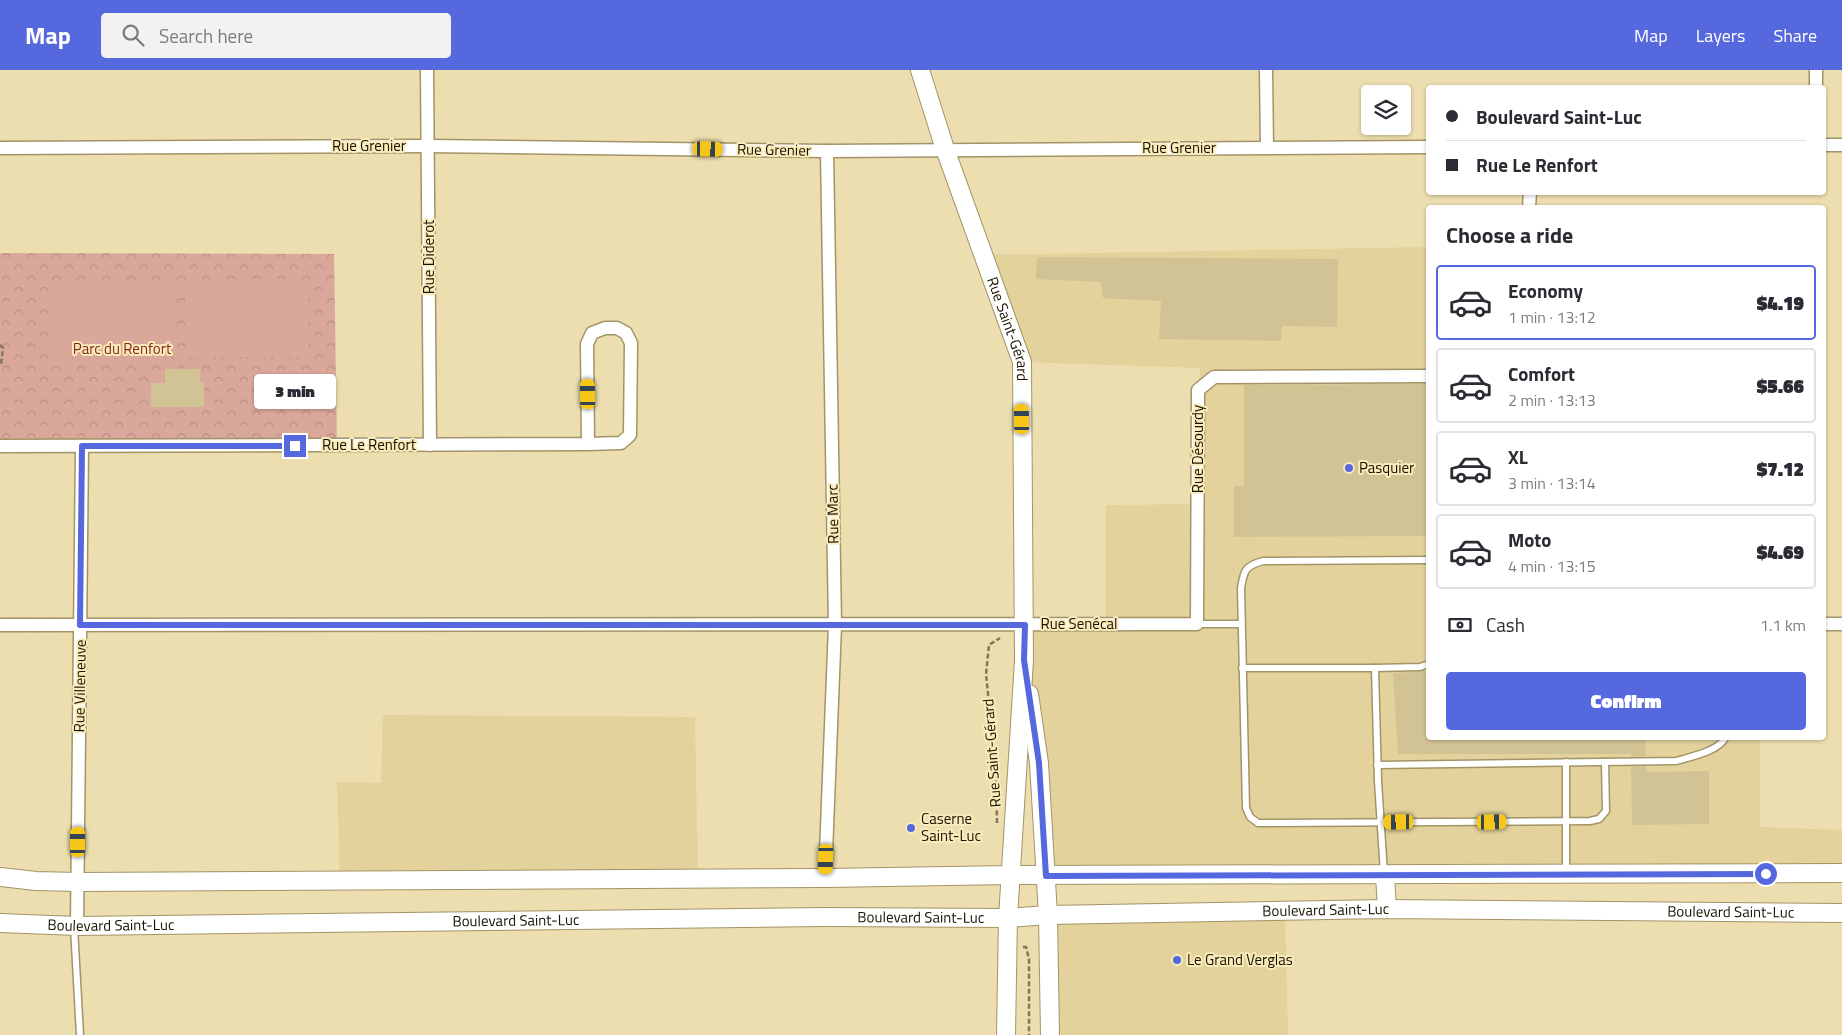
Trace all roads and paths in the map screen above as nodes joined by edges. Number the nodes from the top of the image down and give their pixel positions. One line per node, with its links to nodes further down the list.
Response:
1 (427, 70): 8 (street, Rue Diderot)
2 (920, 70): 12 (street, Rue Saint-Gérard)
3 (1266, 70): 11 (street)
4 (1816, 70): 5 (street)
5 (1816, 85)
6 (1826, 145): 7 (street)
7 (1842, 145)
8 (428, 146): 10 (street, Rue Grenier); 13 (street, Rue Grenier); 18 (street, Rue Diderot)
9 (1426, 147): 11 (street, Rue Grenier)
10 (0, 148)
11 (1267, 148): 12 (street, Rue Grenier)
12 (945, 150): 13 (street, Rue Grenier); 29 (street, Rue Saint-Gérard)
13 (827, 151): 28 (street, Rue Marc)
14 (0, 345): 15 (path)
15 (1, 365)
16 (1426, 376): 22 (street, Rue Désourdy)
17 (588, 444): 17 (street, Rue Le Renfort); 18 (street, Rue Le Renfort)
18 (430, 445): 20 (street, Rue Le Renfort)
19 (0, 446): 20 (street, Rue Le Renfort)
20 (82, 446): 27 (street, Rue Villeneuve)
21 (1426, 560): 23 (lane)
22 (1197, 624): 23 (lane); 29 (street, Rue Senécal)
23 (1241, 624): 33 (lane)
24 (1826, 624): 25 (street)
25 (1842, 624)
26 (0, 625): 27 (street, Rue Senécal)
27 (80, 625): 28 (street, Rue Senécal); 49 (street, Rue Villeneuve)
28 (834, 625): 29 (street, Rue Senécal); 48 (street, Rue Marc)
29 (1025, 625): 31 (street, Rue Saint-Gérard)
30 (989, 645): 41 (path, Rue Saint-Gérard)
31 (1024, 660): 44 (street, Rue Saint-Gérard); 46 (street, Rue Saint-Gérard)
32 (1426, 665): 34 (lane)
33 (1242, 668): 34 (lane); 40 (lane)
34 (1375, 668): 38 (lane)
35 (1724, 740): 37 (lane)
36 (1566, 762): 37 (lane); 38 (lane); 39 (lane)
37 (1605, 762): 39 (lane)
38 (1377, 766): 40 (lane)
39 (1566, 821): 40 (lane); 43 (lane)
40 (1380, 822): 45 (lane)
41 (997, 832)
42 (1842, 873): 43 (street)
43 (1566, 874): 45 (street)
44 (1011, 875): 46 (street); 48 (street); 53 (street, Rue Saint-Gérard)
45 (1384, 875): 46 (street); 50 (street)
46 (1046, 876): 52 (street, Rue Saint-Gérard)
47 (0, 877): 49 (street)
48 (825, 878): 49 (street)
49 (78, 882): 55 (street, Rue Villeneuve)
50 (1387, 909): 51 (street, Boulevard Saint-Luc); 52 (street, Boulevard Saint-Luc)
51 (1842, 914)
52 (1048, 915): 53 (street, Boulevard Saint-Luc); 60 (street, Rue Saint-Gérard)
53 (1008, 918): 55 (street, Boulevard Saint-Luc); 58 (street, Rue Saint-Gérard)
54 (0, 922): 55 (street, Boulevard Saint-Luc)
55 (76, 926): 57 (lane)
56 (1018, 947): 59 (path)
57 (80, 1035)
58 (1006, 1035)
59 (1029, 1035)
60 (1050, 1035)

